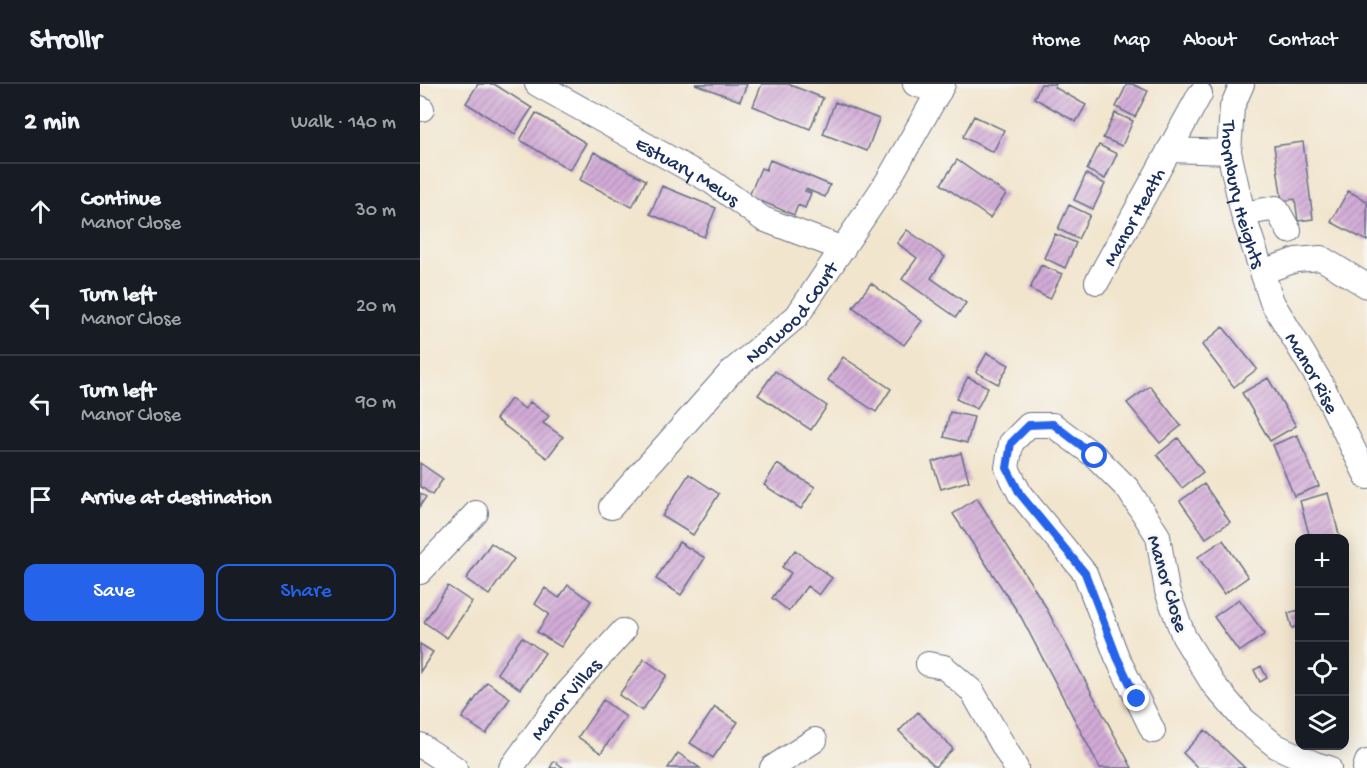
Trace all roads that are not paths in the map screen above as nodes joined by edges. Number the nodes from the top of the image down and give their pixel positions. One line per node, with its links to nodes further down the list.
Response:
1 (537, 84): 10 (street, Estuary Mews)
2 (915, 84): 4 (street, Norwood Court)
3 (1242, 84): 7 (street, Thornbury Heights)
4 (941, 88): 10 (street, Norwood Court)
5 (1200, 94): 6 (street, Manor Heath)
6 (1168, 150): 7 (street, Manor Heath); 12 (street, Manor Heath)
7 (1229, 152): 8 (street, Thornbury Heights)
8 (1243, 214): 9 (street); 11 (street, Thornbury Heights)
9 (1289, 231)
10 (843, 249): 16 (street, Norwood Court)
11 (1262, 272): 13 (street); 14 (street, Thornbury Heights)
12 (1097, 282)
13 (1367, 286)
14 (1272, 302): 15 (street, Manor Rise)
15 (1367, 477)
16 (611, 507)
17 (476, 513): 18 (street)
18 (420, 572)
19 (623, 631): 26 (street, Manor Villas)
20 (928, 664): 28 (street)
21 (1153, 730): 29 (street, Manor Close)
22 (815, 740): 27 (street)
23 (420, 745): 25 (street)
24 (1367, 762): 30 (street)
25 (455, 768)
26 (511, 768)
27 (772, 768)
28 (1016, 768)
29 (1329, 768)
30 (1365, 768)

